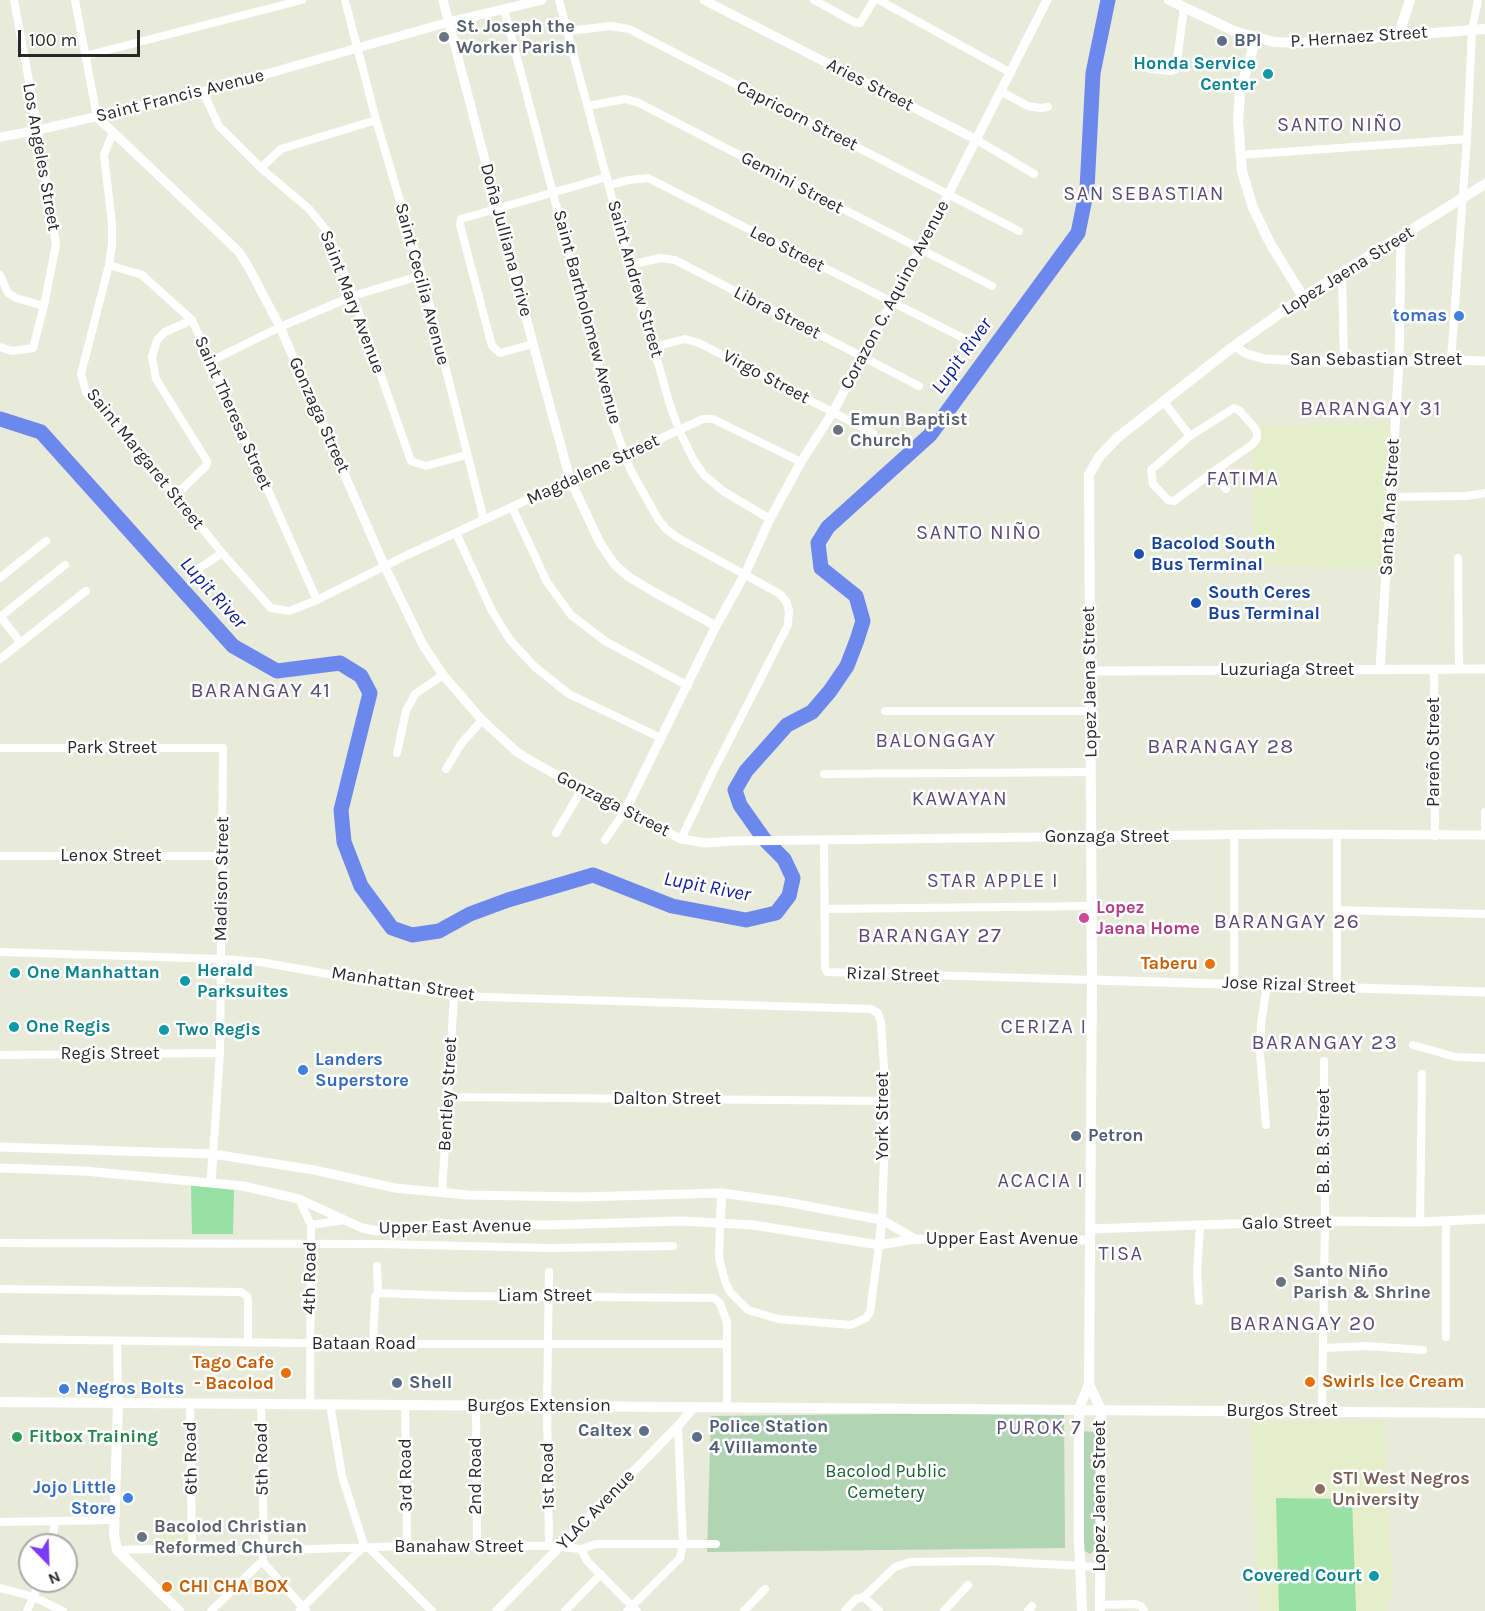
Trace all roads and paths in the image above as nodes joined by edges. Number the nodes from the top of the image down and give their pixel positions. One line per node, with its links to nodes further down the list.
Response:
1 (14, 0): 35 (street, Los Angeles Street)
2 (75, 0): 26 (street)
3 (302, 0): 16 (street)
4 (345, 0): 25 (street, Saint Cecilia Avenue)
5 (443, 0): 19 (street, Doña Julliana Drive)
6 (542, 0): 18 (street, Saint Francis Avenue)
7 (559, 0): 22 (street, Saint Andrew Street)
8 (704, 0): 39 (street, Aries Street)
9 (814, 0): 10 (street)
10 (874, 0)
11 (879, 0): 28 (street)
12 (1047, 0): 28 (street, Corazon C. Aquino Avenue)
13 (1169, 0): 17 (main road, P. Hernaez Street)
14 (1410, 0): 23 (main road)
15 (1478, 0): 21 (street)
16 (270, 4): 26 (street)
17 (1183, 4): 24 (main road, P. Hernaez Street); 27 (street)
18 (504, 9): 19 (street, Saint Francis Avenue); 45 (street, Saint Bartholomew Avenue)
19 (449, 22): 25 (street, Saint Francis Avenue); 48 (street, Doña Julliana Drive)
20 (1485, 29): 21 (main road, P. Hernaez Street)
21 (1472, 30): 23 (main road, P. Hernaez Street); 38 (street)
22 (568, 31): 31 (street, Saint Andrew Street); 46 (street, Capricorn Street)
23 (1399, 34): 24 (main road, P. Hernaez Street)
24 (1256, 38): 40 (main road)
25 (358, 48): 30 (street, Saint Francis Avenue); 34 (street, Saint Cecilia Avenue)
26 (85, 56): 33 (street)
27 (1150, 69)
28 (1011, 74): 29 (street, Corazon C. Aquino Avenue)
29 (1000, 91): 32 (street); 39 (street, Corazon C. Aquino Avenue)
30 (203, 92): 33 (street, Saint Francis Avenue); 41 (street, Saint Mary Avenue)
31 (588, 106): 43 (street, Saint Andrew Street); 51 (street, Gemini Street)
32 (1048, 107)
33 (98, 117): 35 (street, Saint Francis Avenue); 36 (street, Gonzaga Street)
34 (376, 120): 41 (street); 56 (street, Saint Cecilia Avenue)
35 (38, 130): 37 (street, Saint Francis Avenue); 61 (street, Los Angeles Street)
36 (113, 132): 52 (street, Saint Margaret Street); 63 (street, Gonzaga Street)
37 (0, 136)
38 (1467, 139): 40 (street); 47 (street)
39 (977, 140): 42 (street, Aries Street); 46 (street, Corazon C. Aquino Avenue)
40 (1240, 155): 59 (main road)
41 (261, 168): 58 (street, Saint Mary Avenue)
42 (1034, 174)
43 (608, 181): 45 (street, Leo Street); 53 (street, Saint Andrew Street); 60 (street, Leo Street)
44 (1485, 184): 47 (main road, Lopez Jaena Street)
45 (553, 191): 48 (street, Leo Street); 81 (street, Saint Bartholomew Avenue)
46 (948, 194): 49 (street, Capricorn Street); 51 (street, Corazon C. Aquino Avenue)
47 (1462, 197): 50 (main road, Lopez Jaena Street); 70 (street)
48 (497, 207): 65 (street, Doña Julliana Drive); 65 (street, Leo Street)
49 (1019, 231)
50 (1401, 238): 54 (main road, Lopez Jaena Street); 73 (street, Santa Ana Street)
51 (921, 250): 57 (street, Gemini Street); 60 (street, Corazon C. Aquino Avenue)
52 (109, 265): 62 (street, Saint Theresa Street); 88 (street, Saint Margaret Street)
53 (630, 265): 68 (street, Saint Andrew Street); 69 (street, Libra Street)
54 (1342, 274): 59 (main road, Lopez Jaena Street); 74 (street)
55 (0, 275): 61 (street)
56 (422, 275): 58 (street); 82 (street, Saint Cecilia Avenue)
57 (992, 286)
58 (353, 296): 63 (street); 82 (street, Saint Mary Avenue)
59 (1303, 297): 66 (main road, Lopez Jaena Street)
60 (891, 303): 64 (street, Leo Street); 69 (street, Corazon C. Aquino Avenue)
61 (44, 306): 67 (street, Los Angeles Street)
62 (192, 320): 71 (street, Saint Theresa Street); 88 (street)
63 (280, 327): 71 (street); 98 (street, Gonzaga Street)
64 (963, 338)
65 (533, 345): 85 (street, Doña Julliana Drive)
66 (1234, 346): 74 (street, San Sebastian Street); 76 (main road, Lopez Jaena Street)
67 (0, 347)
68 (654, 347): 77 (street, Virgo Street); 78 (street, Saint Andrew Street)
69 (862, 357): 75 (street, Libra Street); 77 (street, Corazon C. Aquino Avenue)
70 (1451, 360): 72 (street, San Sebastian Street); 73 (street, San Sebastian Street)
71 (211, 361): 103 (street, Saint Theresa Street)
72 (1485, 361)
73 (1399, 362): 74 (street, San Sebastian Street); 89 (street, Santa Ana Street)
74 (1344, 363)
75 (919, 386)
76 (1164, 402): 80 (street); 112 (main road, Lopez Jaena Street)
77 (833, 412): 79 (street, Virgo Street); 83 (street, Corazon C. Aquino Avenue)
78 (679, 430): 81 (street, Magdalene Street); 83 (street, Magdalene Street); 91 (street, Saint Andrew Street)
79 (873, 433)
80 (1190, 436): 84 (street); 84 (street)
81 (625, 454): 85 (street, Magdalene Street); 100 (street, Saint Bartholomew Avenue)
82 (466, 455): 92 (street, Saint Cecilia Avenue)
83 (801, 462): 91 (street, Corazon C. Aquino Avenue)
84 (1213, 472): 86 (street)
85 (570, 479): 90 (street, Magdalene Street); 105 (street, Doña Julliana Drive)
86 (1226, 489)
87 (1485, 493): 89 (street)
88 (176, 495): 95 (street, Saint Margaret Street)
89 (1391, 497): 108 (street, Santa Ana Street)
90 (512, 507): 92 (street, Magdalene Street); 114 (street)
91 (770, 519): 100 (street, Corazon C. Aquino Avenue)
92 (484, 520): 93 (street, Magdalene Street)
93 (456, 533): 98 (street, Magdalene Street); 118 (street)
94 (46, 541): 101 (street)
95 (222, 553): 99 (street); 103 (street, Saint Margaret Street)
96 (1458, 558): 110 (street)
97 (65, 565): 104 (street)
98 (385, 567): 103 (street, Saint Margaret Street); 113 (street, Gonzaga Street)
99 (191, 574)
100 (745, 574): 105 (street, Corazon C. Aquino Avenue); 134 (street, Saint Bartholomew Avenue)
101 (0, 578)
102 (86, 591): 106 (street)
103 (317, 600)
104 (0, 616): 106 (street)
105 (716, 626): 114 (street, Corazon C. Aquino Avenue)
106 (21, 643): 107 (street)
107 (0, 659)
108 (1380, 669): 109 (street, Luzuriaga Street); 112 (street, Luzuriaga Street)
109 (1434, 669): 110 (street, Luzuriaga Street); 133 (street, Pareño Street)
110 (1459, 669): 111 (street, Luzuriaga Street)
111 (1485, 669)
112 (1089, 671): 116 (main road, Lopez Jaena Street)
113 (443, 675): 117 (street, Gonzaga Street); 121 (street)
114 (688, 686): 118 (street, Corazon C. Aquino Avenue)
115 (885, 711): 116 (street)
116 (1089, 711): 123 (main road, Lopez Jaena Street)
117 (482, 720): 122 (street); 125 (street, Gonzaga Street)
118 (661, 738): 126 (street, Corazon C. Aquino Avenue)
119 (0, 748): 120 (street, Park Street)
120 (224, 748): 138 (street, Madison Street)
121 (397, 753)
122 (446, 769)
123 (1090, 772): 124 (street); 130 (main road, Lopez Jaena Street)
124 (824, 774)
125 (582, 789): 126 (street, Gonzaga Street); 128 (street)
126 (625, 811): 134 (street, Gonzaga Street); 135 (street)
127 (1485, 812): 129 (street)
128 (556, 833)
129 (1485, 835): 133 (street, Gonzaga Street)
130 (1092, 836): 131 (street, Gonzaga Street); 136 (street, Gonzaga Street); 139 (main road, Lopez Jaena Street)
131 (1234, 836): 132 (street, Gonzaga Street); 146 (street)
132 (1337, 836): 133 (street, Gonzaga Street); 141 (street)
133 (1435, 836)
134 (681, 839): 136 (street, Gonzaga Street)
135 (605, 840)
136 (824, 840): 140 (street, Rizal Street)
137 (0, 856): 138 (street, Lenox Street)
138 (222, 856): 144 (street, Madison Street)
139 (1091, 906): 140 (street); 145 (main road, Lopez Jaena Street)
140 (825, 909): 145 (street, Rizal Street)
141 (1337, 910): 142 (street); 148 (street)
142 (1485, 914)
143 (0, 952): 144 (street, Manhattan Street)
144 (221, 959): 150 (street, Manhattan Street); 153 (street, Madison Street)
145 (1092, 980): 146 (street, Jose Rizal Street); 177 (main road, Lopez Jaena Street)
146 (1234, 983): 147 (street, Jose Rizal Street)
147 (1267, 985): 148 (street, Jose Rizal Street); 160 (street)
148 (1337, 986): 149 (street, Jose Rizal Street)
149 (1485, 992)
150 (454, 996): 151 (street, Manhattan Street); 158 (street, Bentley Street)
151 (878, 1013): 159 (street, York Street)
152 (1413, 1045): 155 (street)
153 (220, 1053): 154 (street, Regis Street); 162 (street, Madison Street)
154 (0, 1054)
155 (1485, 1058)
156 (1324, 1061): 171 (street, B. B. B. Street)
157 (1422, 1074): 174 (street)
158 (448, 1097): 159 (street, Dalton Street); 165 (street, Bentley Street)
159 (886, 1101): 170 (street, York Street)
160 (1266, 1125)
161 (0, 1147): 162 (street, Upper East Avenue)
162 (213, 1154): 164 (street); 165 (street, Upper East Avenue)
163 (0, 1168): 164 (street, Upper East Avenue)
164 (211, 1182): 167 (street, Upper East Avenue)
165 (442, 1193): 166 (street, Upper East Avenue)
166 (722, 1193): 170 (street, Upper East Avenue); 173 (street)
167 (299, 1199): 169 (street, Upper East Avenue); 175 (street, 4th Road)
168 (1485, 1219): 172 (street, Galo Street)
169 (345, 1220): 173 (street, Upper East Avenue); 175 (street, 4th Road)
170 (882, 1220): 178 (street, Upper East Avenue); 181 (street)
171 (1325, 1221): 174 (street, Galo Street); 176 (street, Galo Street); 197 (street, B. B. B. Street)
172 (1446, 1221): 174 (street, Galo Street); 189 (street)
173 (720, 1222): 181 (street, Upper East Avenue); 181 (street)
174 (1420, 1222)
175 (311, 1225): 180 (street, 4th Road)
176 (1200, 1225): 177 (street, Galo Street); 188 (street)
177 (1090, 1234): 178 (street, Upper East Avenue); 199 (main road, Lopez Jaena Street)
178 (915, 1239): 181 (street, Upper East Avenue)
179 (0, 1243): 180 (street)
180 (311, 1244): 182 (street); 193 (street, 4th Road)
181 (879, 1245)
182 (673, 1246)
183 (377, 1266): 186 (street)
184 (549, 1272): 187 (street, 1st Road)
185 (0, 1289): 192 (street)
186 (378, 1293): 187 (street, Liam Street); 194 (street)
187 (548, 1296): 195 (street, 1st Road); 196 (street, Liam Street)
188 (1199, 1302)
189 (1446, 1337)
190 (0, 1339): 191 (street, Bataan Road)
191 (117, 1341): 192 (street, Bataan Road); 201 (street)
192 (248, 1343): 193 (street, Bataan Road)
193 (309, 1343): 194 (street, Bataan Road); 203 (street, 4th Road)
194 (373, 1344): 195 (street, Bataan Road)
195 (548, 1344): 196 (street, Bataan Road); 208 (street, 1st Road)
196 (727, 1344): 210 (street)
197 (1323, 1348): 198 (street); 213 (street, B. B. B. Street)
198 (1423, 1350)
199 (1089, 1384): 211 (main road, Lopez Jaena Street); 212 (main road, Lopez Jaena Street)
200 (0, 1402): 201 (main road, Burgos Extension)
201 (118, 1402): 202 (main road, Burgos Extension); 216 (main road)
202 (190, 1403): 204 (main road, Burgos Extension); 226 (street, 6th Road)
203 (310, 1403): 204 (main road, Burgos Extension); 205 (main road, Burgos Extension)
204 (261, 1404): 230 (street, 5th Road)
205 (330, 1404): 206 (main road, Burgos Extension); 227 (street)
206 (405, 1405): 207 (main road, Burgos Extension); 222 (street, 3rd Road)
207 (476, 1405): 208 (main road, Burgos Extension); 223 (street, 2nd Road)
208 (547, 1406): 209 (main road, Burgos Extension); 224 (street, 1st Road)
209 (694, 1407): 210 (main road, Burgos Extension); 215 (street, YLAC Avenue)
210 (727, 1407): 211 (main road, Burgos Extension)
211 (1079, 1409): 212 (main road, Burgos Street); 232 (main road, Lopez Jaena Street)
212 (1101, 1410): 213 (main road, Burgos Street); 233 (main road, Lopez Jaena Street)
213 (1322, 1411): 214 (main road, Burgos Street)
214 (1485, 1413)
215 (678, 1426): 220 (street); 225 (street, YLAC Avenue)
216 (115, 1521): 218 (street); 229 (main road)
217 (0, 1522): 218 (street)
218 (55, 1522): 219 (street)
219 (53, 1533)
220 (683, 1544): 221 (street, Banahaw Street); 228 (street, Banahaw Street); 242 (street)
221 (716, 1544)
222 (406, 1546): 223 (street, Banahaw Street); 227 (street, Banahaw Street)
223 (477, 1546): 224 (street, Banahaw Street)
224 (549, 1546): 225 (street, Banahaw Street)
225 (561, 1546): 228 (street, Banahaw Street); 249 (street, YLAC Avenue)
226 (192, 1548): 229 (street, Banahaw Street); 230 (street, Banahaw Street)
227 (365, 1548): 230 (street, Banahaw Street); 243 (street); 248 (street)
228 (581, 1549): 234 (street)
229 (117, 1550): 246 (main road)
230 (264, 1551): 231 (street, 5th Road)
231 (262, 1561): 243 (street); 247 (street)
232 (1081, 1566): 233 (street); 239 (street); 255 (main road, Lopez Jaena Street)
233 (1100, 1567): 241 (main road, Lopez Jaena Street)
234 (601, 1574): 242 (street); 250 (street)
235 (968, 1584): 254 (street)
236 (0, 1588): 240 (street)
237 (765, 1589): 251 (street)
238 (35, 1593): 240 (street)
239 (864, 1597): 252 (street); 253 (street)
240 (34, 1598): 244 (street); 245 (street)
241 (1100, 1608): 256 (street)
242 (632, 1609)
243 (303, 1610)
244 (27, 1611)
245 (63, 1611)
246 (179, 1611)
247 (211, 1611)
248 (432, 1611)
249 (497, 1611)
250 (565, 1611)
251 (744, 1611)
252 (845, 1611)
253 (879, 1611)
254 (944, 1611)
255 (1082, 1611)
256 (1144, 1611)

